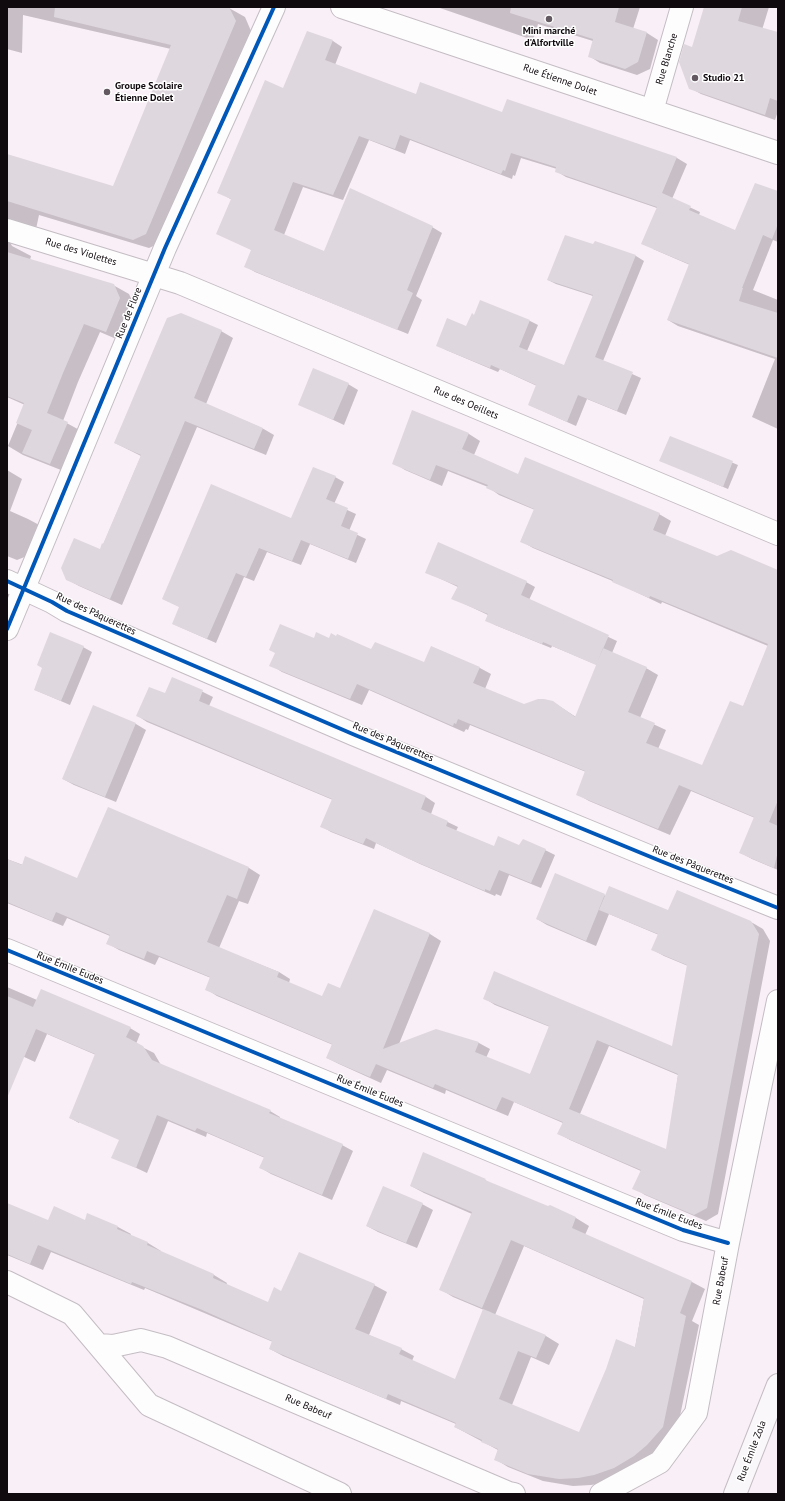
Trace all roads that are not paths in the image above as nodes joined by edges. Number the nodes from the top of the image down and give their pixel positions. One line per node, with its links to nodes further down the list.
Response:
1 (274, 7): 7 (street, Rue de Flore)
2 (342, 7): 4 (street, Rue Étienne Dolet)
3 (682, 7): 4 (street, Rue Blanche)
4 (652, 111): 5 (street, Rue Étienne Dolet)
5 (778, 153)
6 (7, 230): 7 (street, Rue des Violettes)
7 (154, 275): 8 (street, Rue des Oeillets); 9 (street, Rue de Flore)
8 (778, 534)
9 (16, 585): 10 (street, Rue de Flore); 11 (street, Rue des Pâquerettes)
10 (7, 629)
11 (778, 908)
12 (7, 950): 14 (street, Rue Émile Eudes)
13 (778, 1001): 14 (street, Rue Babeuf)
14 (728, 1243): 20 (street, Rue Babeuf)
15 (7, 1282): 16 (street)
16 (99, 1345): 18 (street); 19 (street, Rue Babeuf)
17 (778, 1385): 21 (main road, Rue Émile Zola)
18 (340, 1494)
19 (514, 1494)
20 (601, 1494)
21 (735, 1494)

